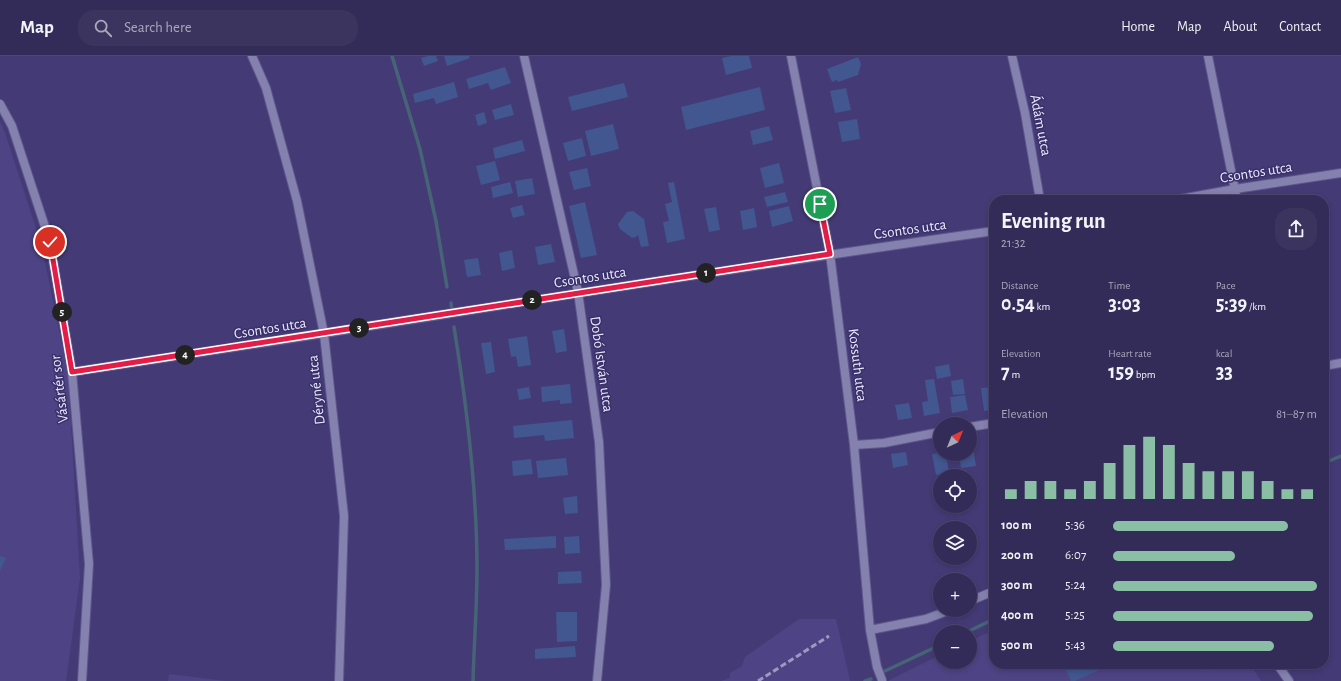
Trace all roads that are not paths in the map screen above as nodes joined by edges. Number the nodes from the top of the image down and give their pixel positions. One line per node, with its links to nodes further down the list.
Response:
1 (252, 56): 15 (street, Déryné utca)
2 (524, 56): 14 (street, Dobó István utca)
3 (790, 56): 13 (street, Kossuth utca)
4 (1012, 56): 9 (street, Ádám utca)
5 (1208, 56): 8 (street)
6 (0, 104): 18 (street, Vásártér sor)
7 (1341, 173): 8 (street, Csontos utca)
8 (1235, 189): 10 (street, Csontos utca); 11 (street)
9 (1039, 195)
10 (1202, 195)
11 (1236, 195)
12 (989, 232): 13 (street, Csontos utca)
13 (830, 254): 14 (street, Csontos utca); 22 (street, Kossuth utca)
14 (578, 292): 15 (street, Csontos utca); 31 (street, Dobó István utca)
15 (324, 334): 18 (street, Csontos utca); 30 (street, Déryné utca)
16 (1341, 363): 17 (street)
17 (1329, 365)
18 (72, 372): 29 (street, Vásártér sor)
19 (989, 424): 20 (street)
20 (977, 426)
21 (933, 433): 22 (street)
22 (854, 445): 26 (street, Kossuth utca)
23 (989, 593): 24 (street)
24 (977, 599)
25 (933, 616): 26 (street)
26 (870, 630): 28 (street, Kossuth utca)
27 (1281, 669): 32 (street)
28 (882, 680)
29 (82, 681)
30 (339, 681)
31 (597, 681)
32 (1289, 681)

